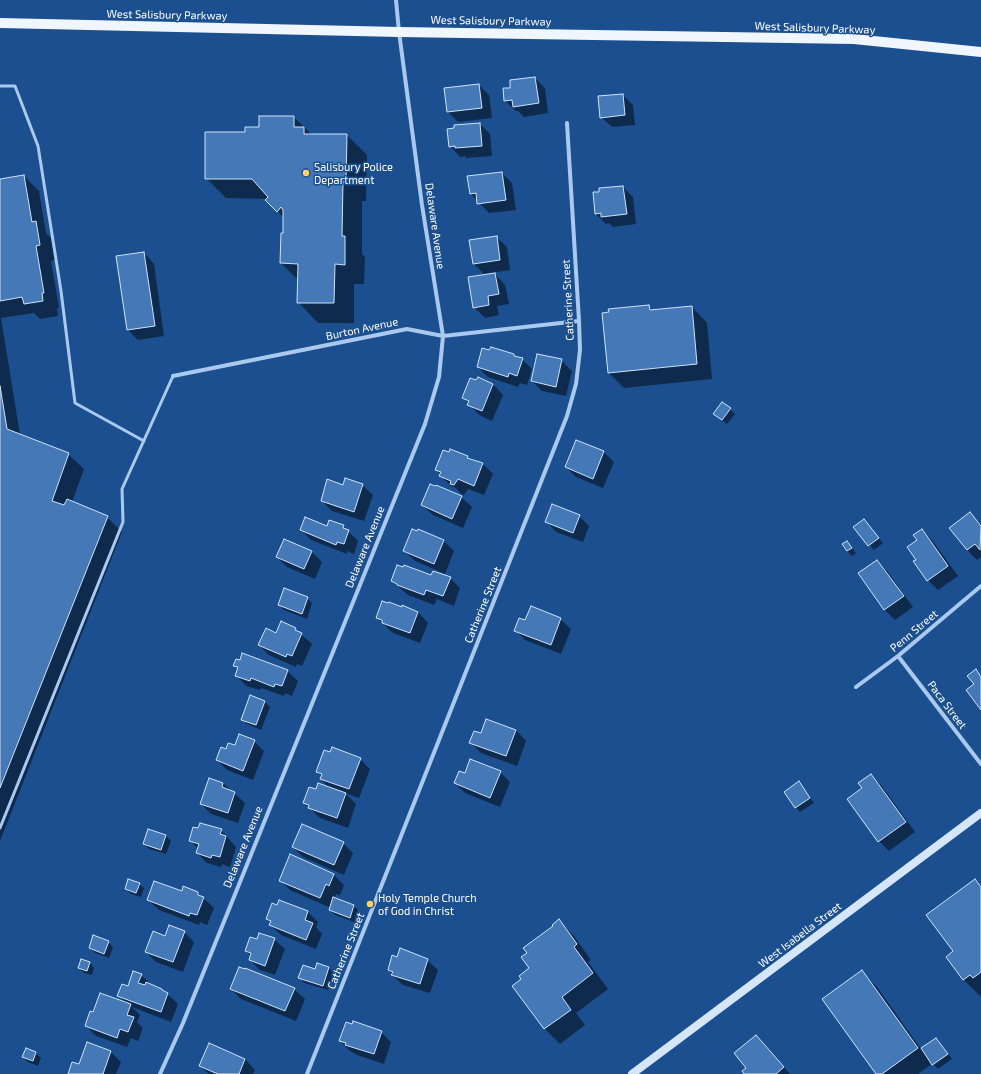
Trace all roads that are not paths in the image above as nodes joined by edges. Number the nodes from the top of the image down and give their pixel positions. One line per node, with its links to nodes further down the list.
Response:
1 (396, 0): 3 (street, Delaware Avenue)
2 (0, 23): 3 (main road, West Salisbury Parkway)
3 (399, 32): 4 (main road, West Salisbury Parkway); 8 (street, Delaware Avenue)
4 (981, 52)
5 (0, 86): 10 (lane)
6 (566, 123): 7 (street, Catherine Street)
7 (579, 321): 8 (street, Burton Avenue); 18 (street, Catherine Street)
8 (442, 336): 9 (street, Burton Avenue); 17 (street, Delaware Avenue)
9 (173, 376): 10 (lane)
10 (144, 441): 16 (lane)
11 (981, 586): 12 (street, Penn Street)
12 (898, 656): 13 (street, Penn Street); 14 (street, Paca Street)
13 (856, 687)
14 (981, 764)
15 (981, 813): 19 (street, West Isabella Street)
16 (0, 828)
17 (160, 1074)
18 (307, 1074)
19 (632, 1074)

